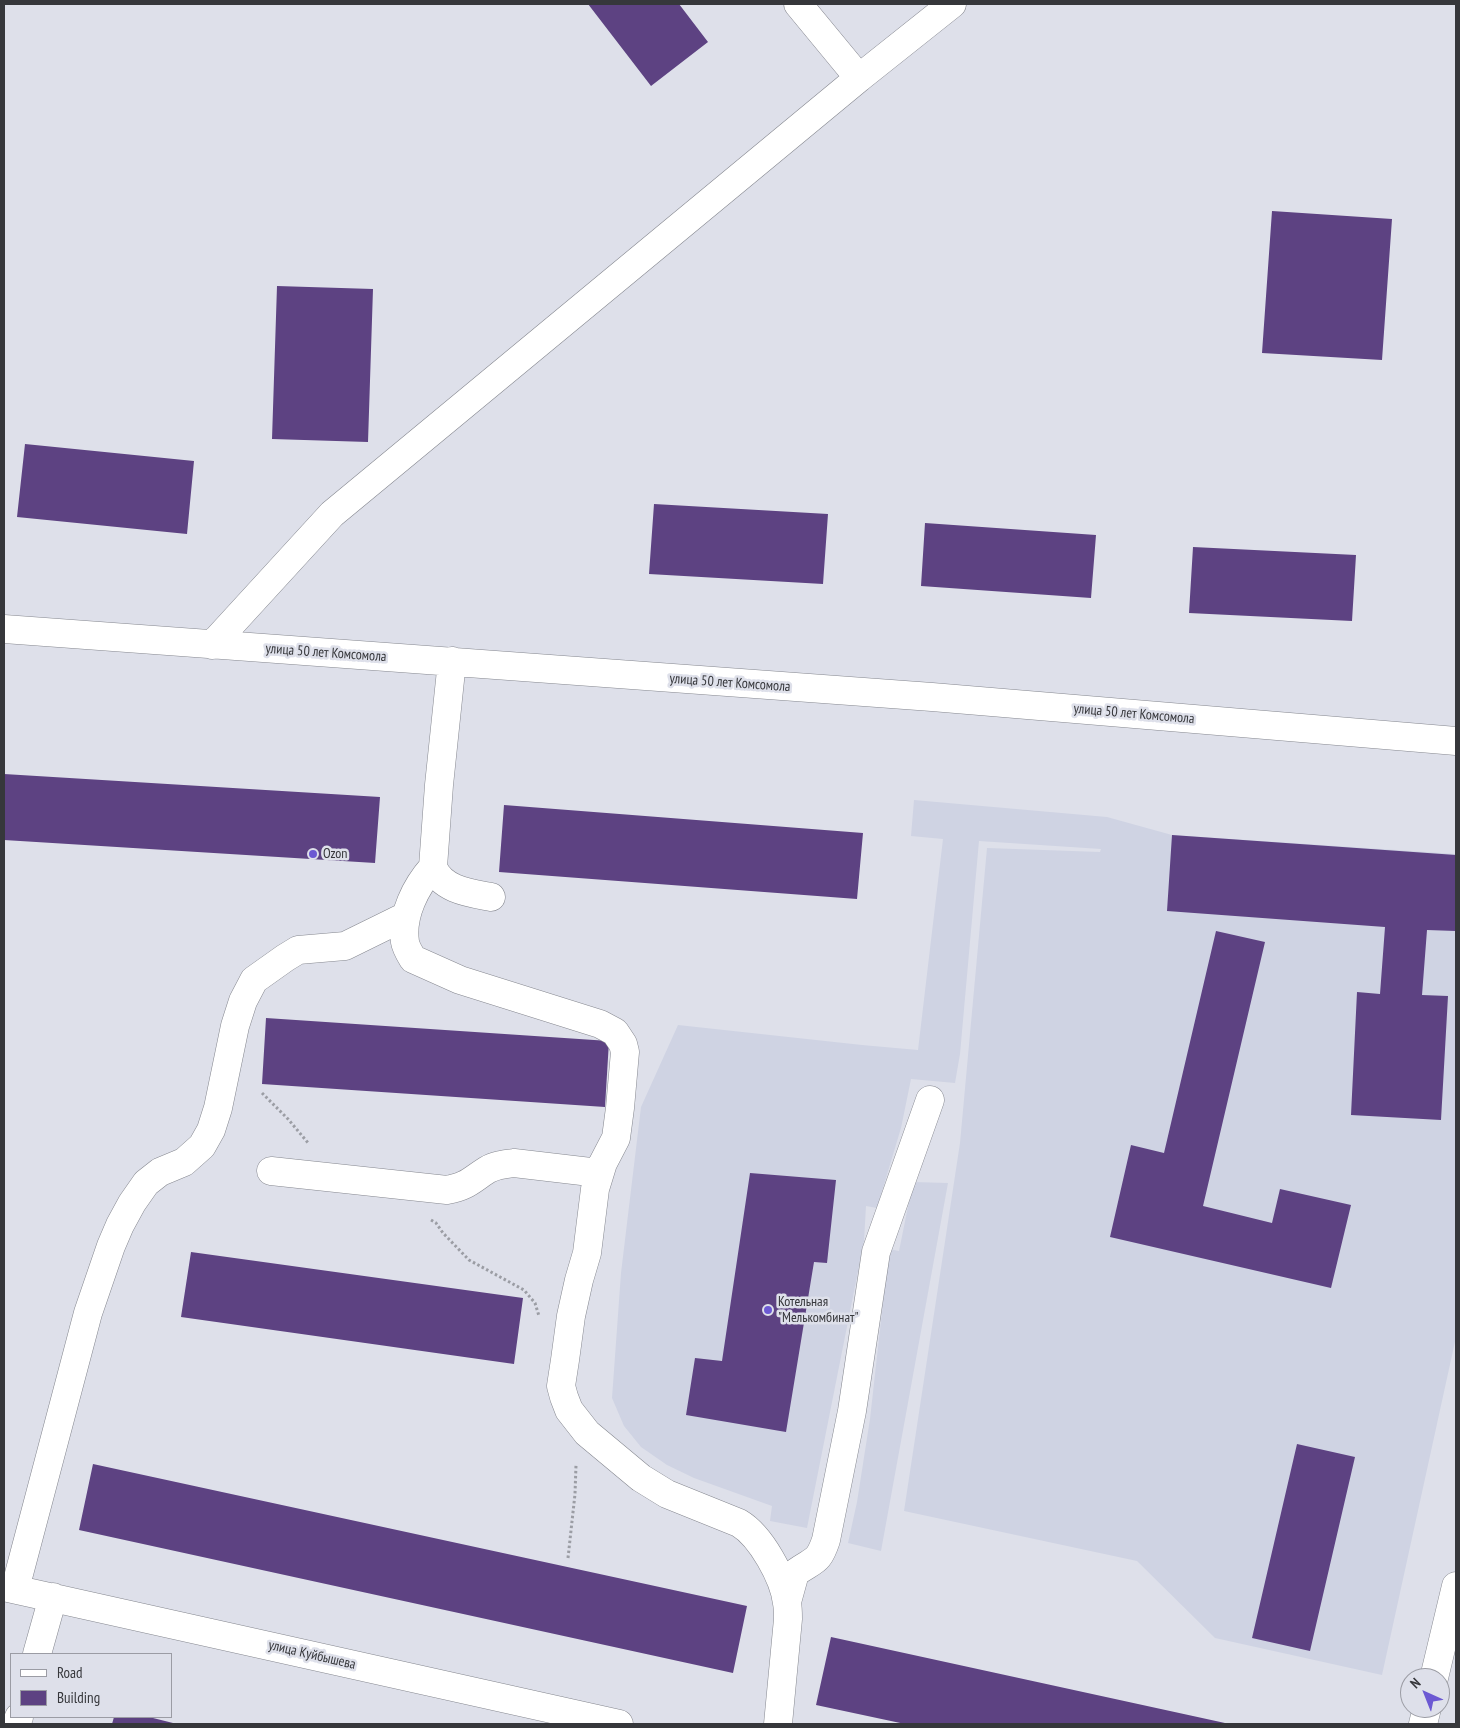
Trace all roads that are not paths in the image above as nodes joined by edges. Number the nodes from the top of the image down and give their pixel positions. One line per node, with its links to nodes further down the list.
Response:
1 (798, 4): 3 (street)
2 (952, 4): 3 (street)
3 (858, 78): 5 (street)
4 (4, 629): 5 (street, улица 50 лет Комсомола)
5 (212, 645): 6 (street, улица 50 лет Комсомола)
6 (452, 661): 7 (street, улица 50 лет Комсомола); 8 (street)
7 (1456, 740)
8 (433, 867): 9 (street); 10 (street)
9 (491, 897)
10 (406, 916): 13 (street); 15 (street)
11 (930, 1100): 17 (street)
12 (271, 1170): 13 (street)
13 (599, 1173): 17 (street)
14 (1456, 1586): 19 (street)
15 (9, 1588): 16 (street, улица Куйбышева)
16 (53, 1597): 18 (street); 20 (street, улица Куйбышева)
17 (788, 1602): 21 (street)
18 (37, 1653)
19 (1436, 1668)
20 (619, 1724)
21 (778, 1724)

